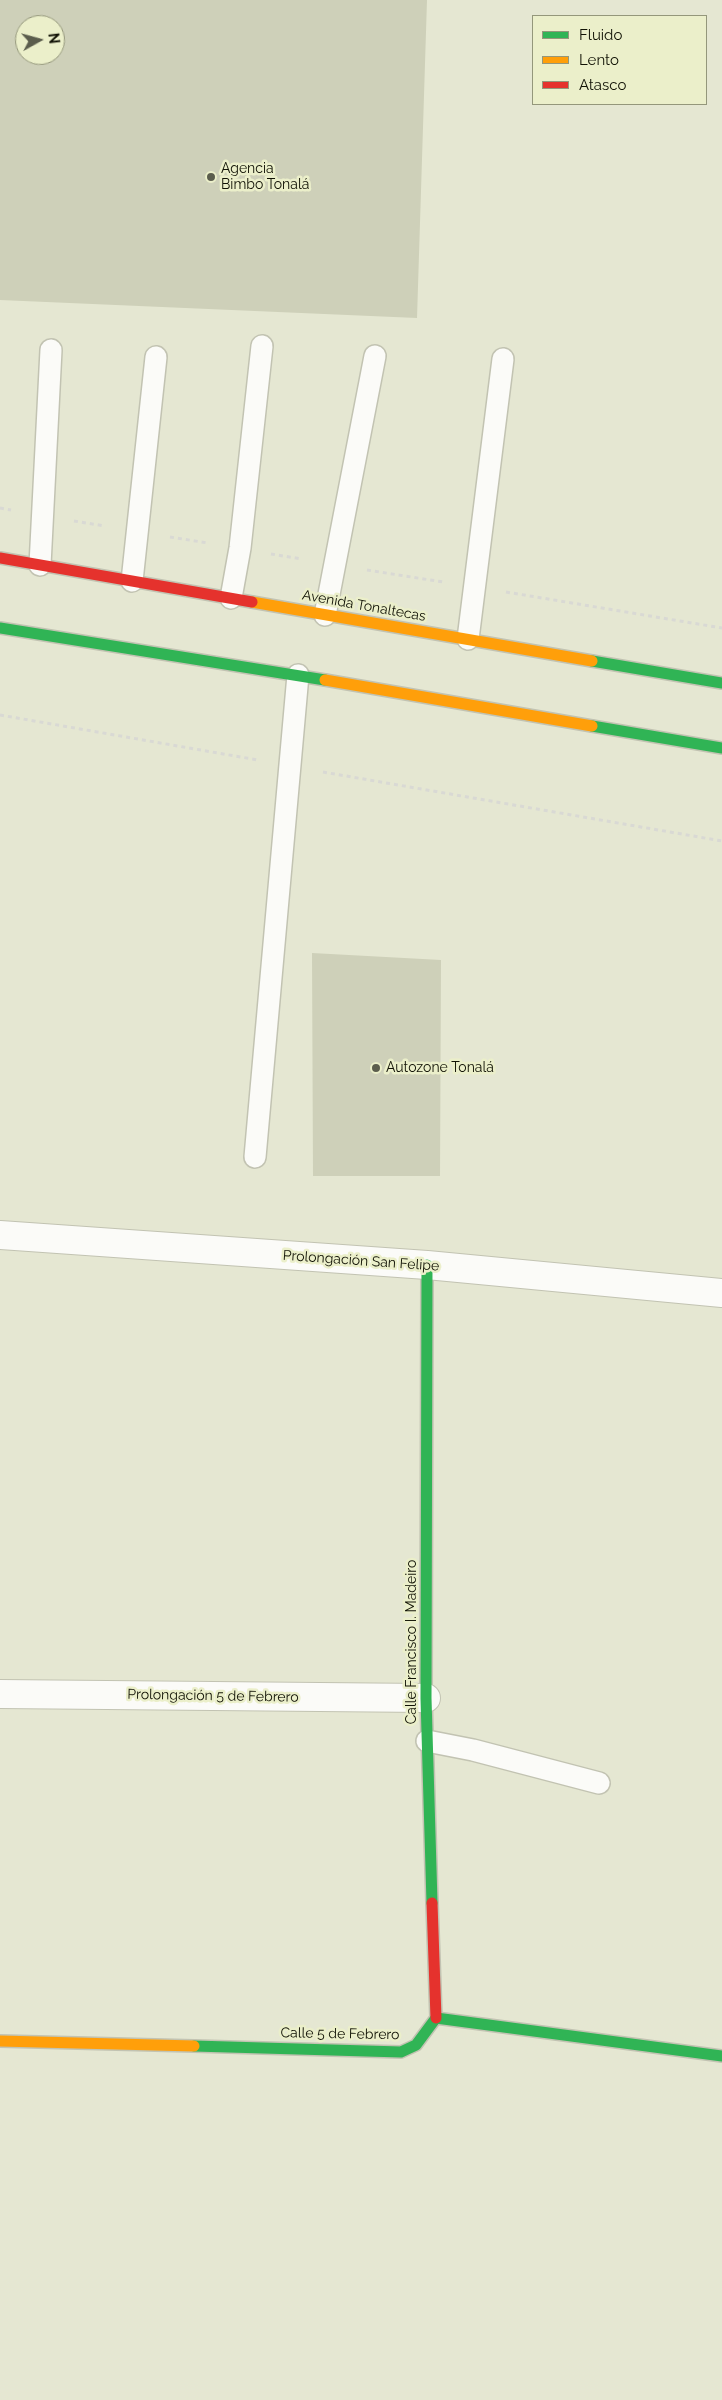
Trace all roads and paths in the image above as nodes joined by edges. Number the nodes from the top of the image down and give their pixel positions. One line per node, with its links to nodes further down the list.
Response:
1 (262, 346): 9 (lane)
2 (51, 350): 7 (lane)
3 (375, 356): 10 (lane)
4 (156, 357): 8 (lane)
5 (503, 359): 12 (lane)
6 (0, 558): 7 (street, Avenida Tonaltecas)
7 (40, 565): 8 (street, Avenida Tonaltecas)
8 (132, 581): 9 (street, Avenida Tonaltecas)
9 (231, 598): 10 (street, Avenida Tonaltecas)
10 (325, 615): 12 (street, Avenida Tonaltecas)
11 (0, 628): 13 (street)
12 (468, 639): 14 (street, Avenida Tonaltecas)
13 (298, 675): 16 (street); 17 (lane)
14 (722, 683)
15 (0, 715): 17 (path)
16 (722, 748)
17 (289, 766): 18 (path); 19 (lane)
18 (722, 841)
19 (255, 1157)
20 (0, 1236): 21 (street, Prolongación San Felipe)
21 (427, 1265): 22 (street, Prolongación San Felipe); 24 (street, Calle Francisco I. Madeiro)
22 (722, 1293)
23 (0, 1694): 24 (street, Prolongación 5 de Febrero)
24 (426, 1698): 25 (street, Calle Francisco I. Madeiro)
25 (428, 1741): 26 (lane); 27 (street, Calle Francisco I. Madeiro)
26 (599, 1783)
27 (436, 2018): 28 (street, Calle 5 de Febrero); 29 (street)
28 (0, 2040)
29 (722, 2056)

